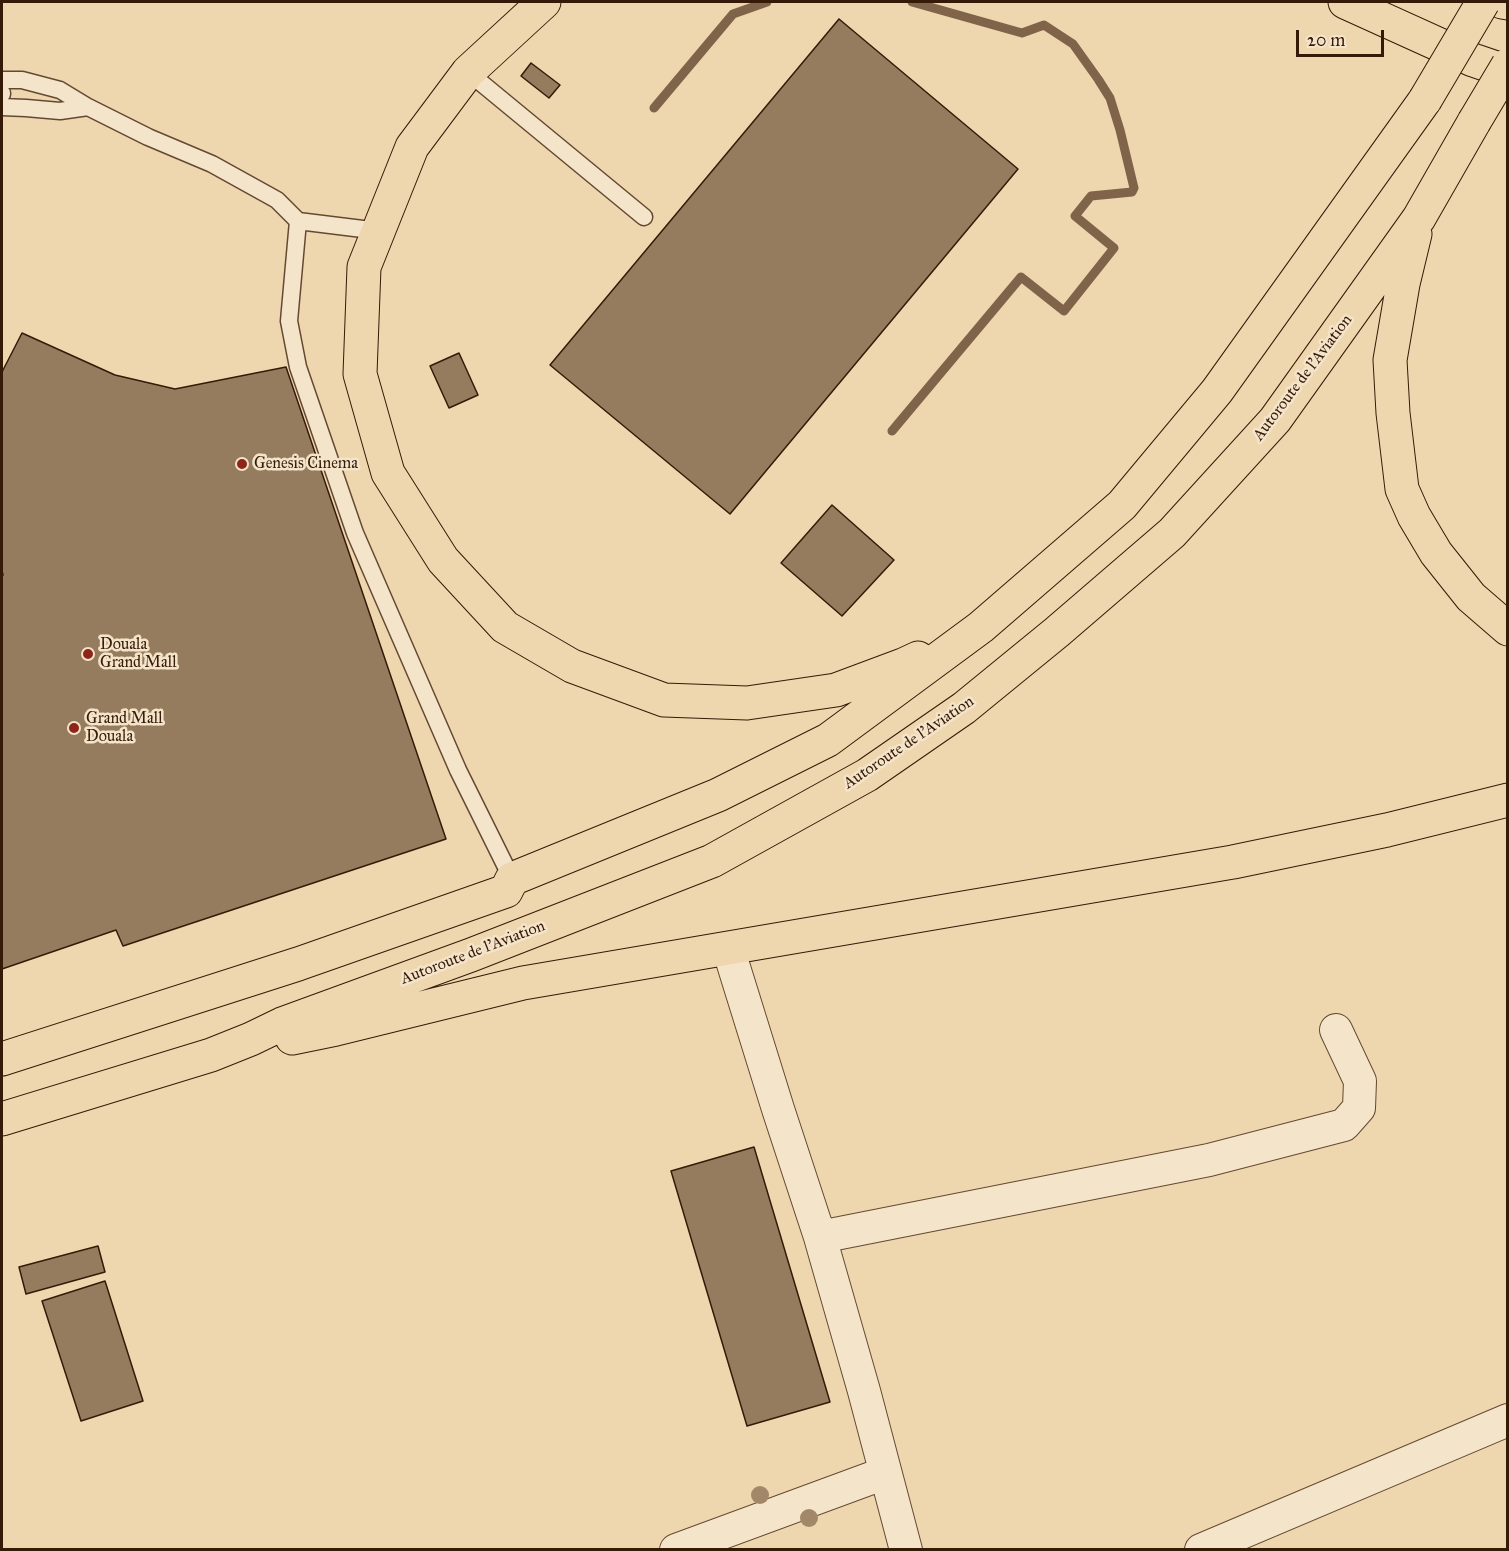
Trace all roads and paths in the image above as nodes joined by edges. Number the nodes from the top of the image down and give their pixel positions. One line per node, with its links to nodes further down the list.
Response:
1 (544, 2): 7 (highway)
2 (1345, 2): 8 (highway)
3 (1483, 2): 16 (highway, bridge)
4 (1502, 2): 5 (highway)
5 (1508, 3)
6 (1508, 65): 13 (highway, Autoroute de l'Aviation, bridge)
7 (468, 72): 12 (lane); 15 (highway)
8 (1508, 72)
9 (2, 80): 10 (lane)
10 (88, 107): 11 (lane); 14 (lane)
11 (2, 108)
12 (644, 217)
13 (1419, 218): 17 (highway); 22 (highway, Autoroute de l'Aviation)
14 (298, 221): 15 (lane); 19 (lane)
15 (379, 231): 16 (highway)
16 (981, 627): 19 (highway)
17 (1508, 629)
18 (1508, 800): 20 (highway)
19 (512, 879): 23 (highway)
20 (728, 948): 22 (highway); 25 (street)
21 (1336, 1030): 25 (street)
22 (211, 1055): 24 (highway, Autoroute de l'Aviation)
23 (2, 1059)
24 (2, 1119)
25 (820, 1238): 27 (street)
26 (1508, 1419): 30 (street)
27 (885, 1473): 28 (street); 29 (street)
28 (676, 1550)
29 (906, 1550)
30 (1201, 1550)

